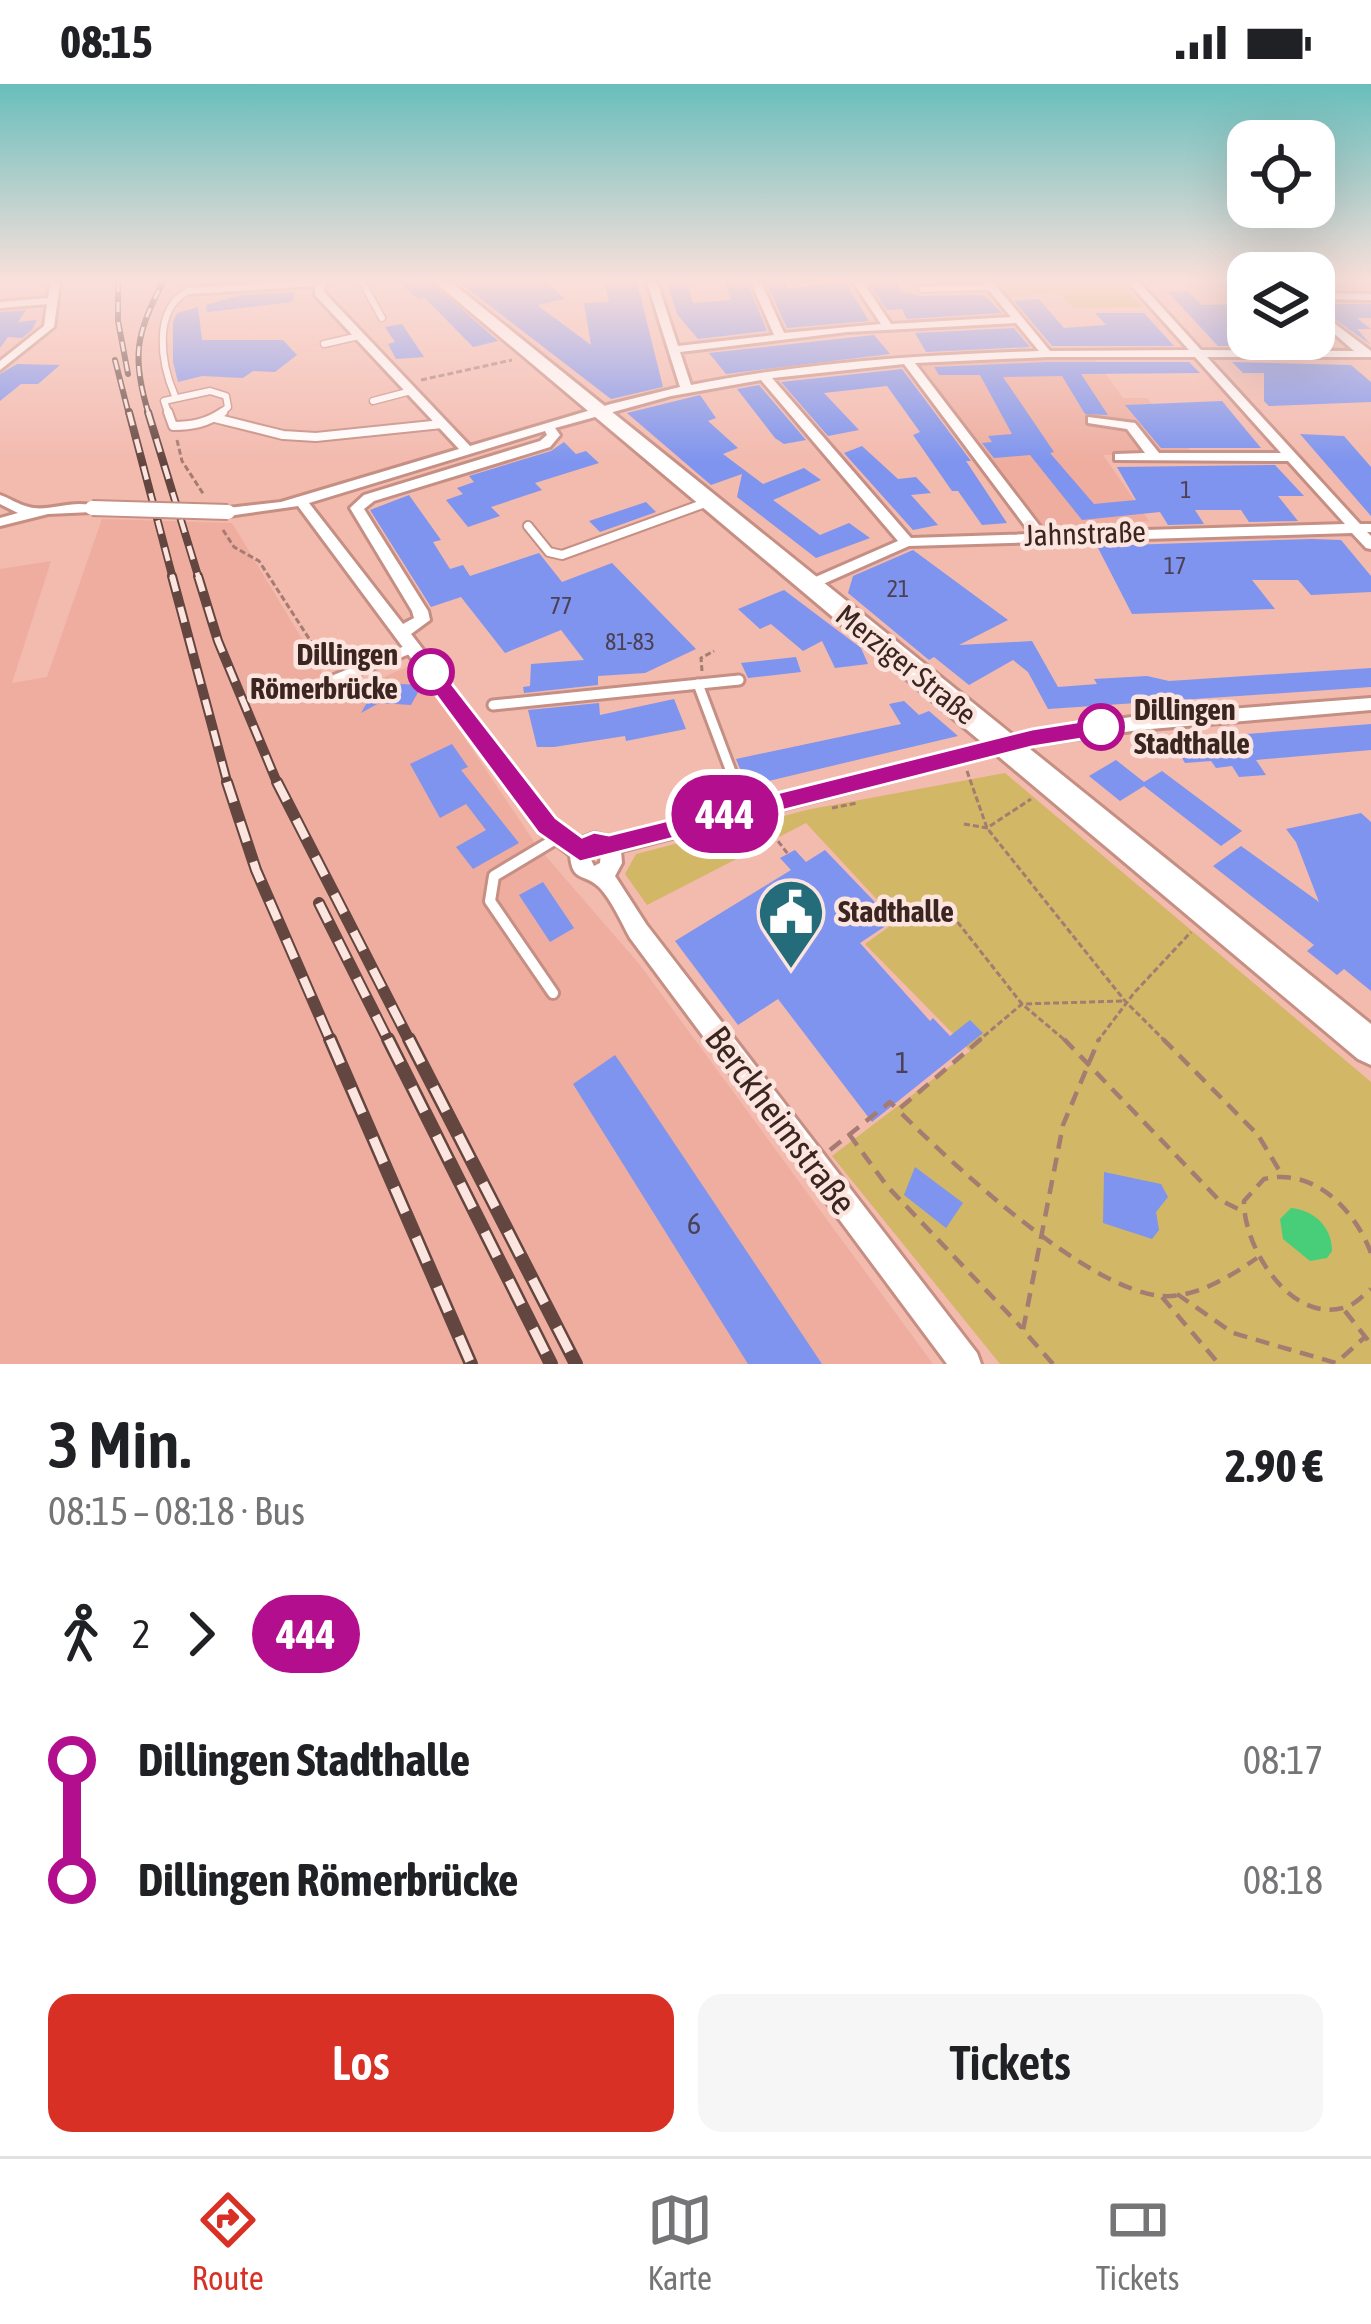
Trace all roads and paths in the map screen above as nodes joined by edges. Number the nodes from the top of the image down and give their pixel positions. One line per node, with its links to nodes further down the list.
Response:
1 (32, 342): 17 (street)
2 (165, 342): 21 (lane)
3 (334, 342): 10 (lane)
4 (365, 342): 19 (street)
5 (514, 342): 14 (main road, Merziger Straße)
6 (670, 342): 11 (street)
7 (736, 342): 11 (street)
8 (1037, 342): 12 (street)
9 (1189, 342): 13 (street)
10 (324, 344)
11 (672, 350): 20 (street)
12 (1047, 354): 13 (street); 16 (street)
13 (1202, 355): 15 (street); 32 (street)
14 (531, 356): 19 (path); 23 (main road, Merziger Straße)
15 (1366, 357)
16 (906, 359): 18 (street); 42 (street)
17 (0, 367)
18 (766, 379): 20 (street); 43 (street)
19 (408, 387): 22 (lane); 26 (street)
20 (687, 390): 23 (street)
21 (175, 396): 24 (lane); 27 (lane)
22 (373, 400)
23 (602, 413): 28 (street); 35 (main road, Merziger Straße)
24 (215, 418): 26 (lane); 27 (lane)
25 (1092, 420): 31 (street)
26 (442, 424): 29 (street)
27 (173, 426): 36 (path)
28 (549, 428): 29 (street); 46 (street)
29 (468, 451): 34 (street)
30 (1120, 457): 31 (street)
31 (1154, 457): 32 (street)
32 (1293, 457): 40 (street)
33 (0, 499): 37 (street)
34 (302, 501): 36 (street); 46 (street)
35 (708, 502): 39 (lane); 45 (main road, Merziger Straße)
36 (220, 511): 37 (street, bridge)
37 (29, 513): 38 (street)
38 (0, 522)
39 (528, 526)
40 (1364, 528): 42 (street, Jahnstraße); 44 (street)
41 (223, 530): 48 (path)
42 (1040, 536): 43 (street, Jahnstraße)
43 (907, 542): 45 (street, Jahnstraße)
44 (1371, 544)
45 (809, 585): 53 (main road, Merziger Straße)
46 (407, 640): 48 (lane); 62 (street)
47 (714, 651): 50 (path)
48 (336, 679)
49 (739, 680): 50 (lane)
50 (701, 684): 52 (lane); 58 (lane)
51 (1371, 704): 53 (street)
52 (493, 705)
53 (1004, 745): 54 (street); 55 (main road, Merziger Straße)
54 (962, 758): 58 (street); 61 (path)
55 (1053, 784): 61 (path); 65 (main road, Merziger Straße)
56 (856, 803): 57 (path)
57 (830, 808)
58 (745, 809): 64 (street)
59 (964, 824): 61 (path)
60 (767, 826): 63 (path)
61 (987, 828): 68 (path)
62 (559, 837): 64 (street); 67 (lane)
63 (788, 854)
64 (605, 859): 74 (street, Berckheimstraße)
65 (1208, 913): 68 (path); 70 (main road, Merziger Straße)
66 (952, 915): 69 (path)
67 (553, 993)
68 (1125, 1001): 69 (path); 71 (path); 75 (path)
69 (1022, 1004): 71 (path); 72 (path)
70 (1371, 1047)
71 (1088, 1060): 76 (path); 77 (path)
72 (898, 1110): 73 (path); 77 (path)
73 (850, 1134): 74 (path); 84 (path)
74 (814, 1163): 87 (street, Berckheimstraße)
75 (1282, 1175): 76 (path); 78 (path)
76 (1242, 1211): 79 (path)
77 (1043, 1231): 82 (path); 84 (path)
78 (1371, 1250)
79 (1256, 1258): 81 (path); 83 (path)
80 (1371, 1289): 83 (path)
81 (1176, 1294): 82 (path); 85 (path)
82 (1161, 1296): 89 (path)
83 (1344, 1310): 85 (path)
84 (1023, 1330): 88 (path)
85 (1365, 1337): 86 (path)
86 (1371, 1344)
87 (966, 1364)
88 (1053, 1364)
89 (1220, 1364)

